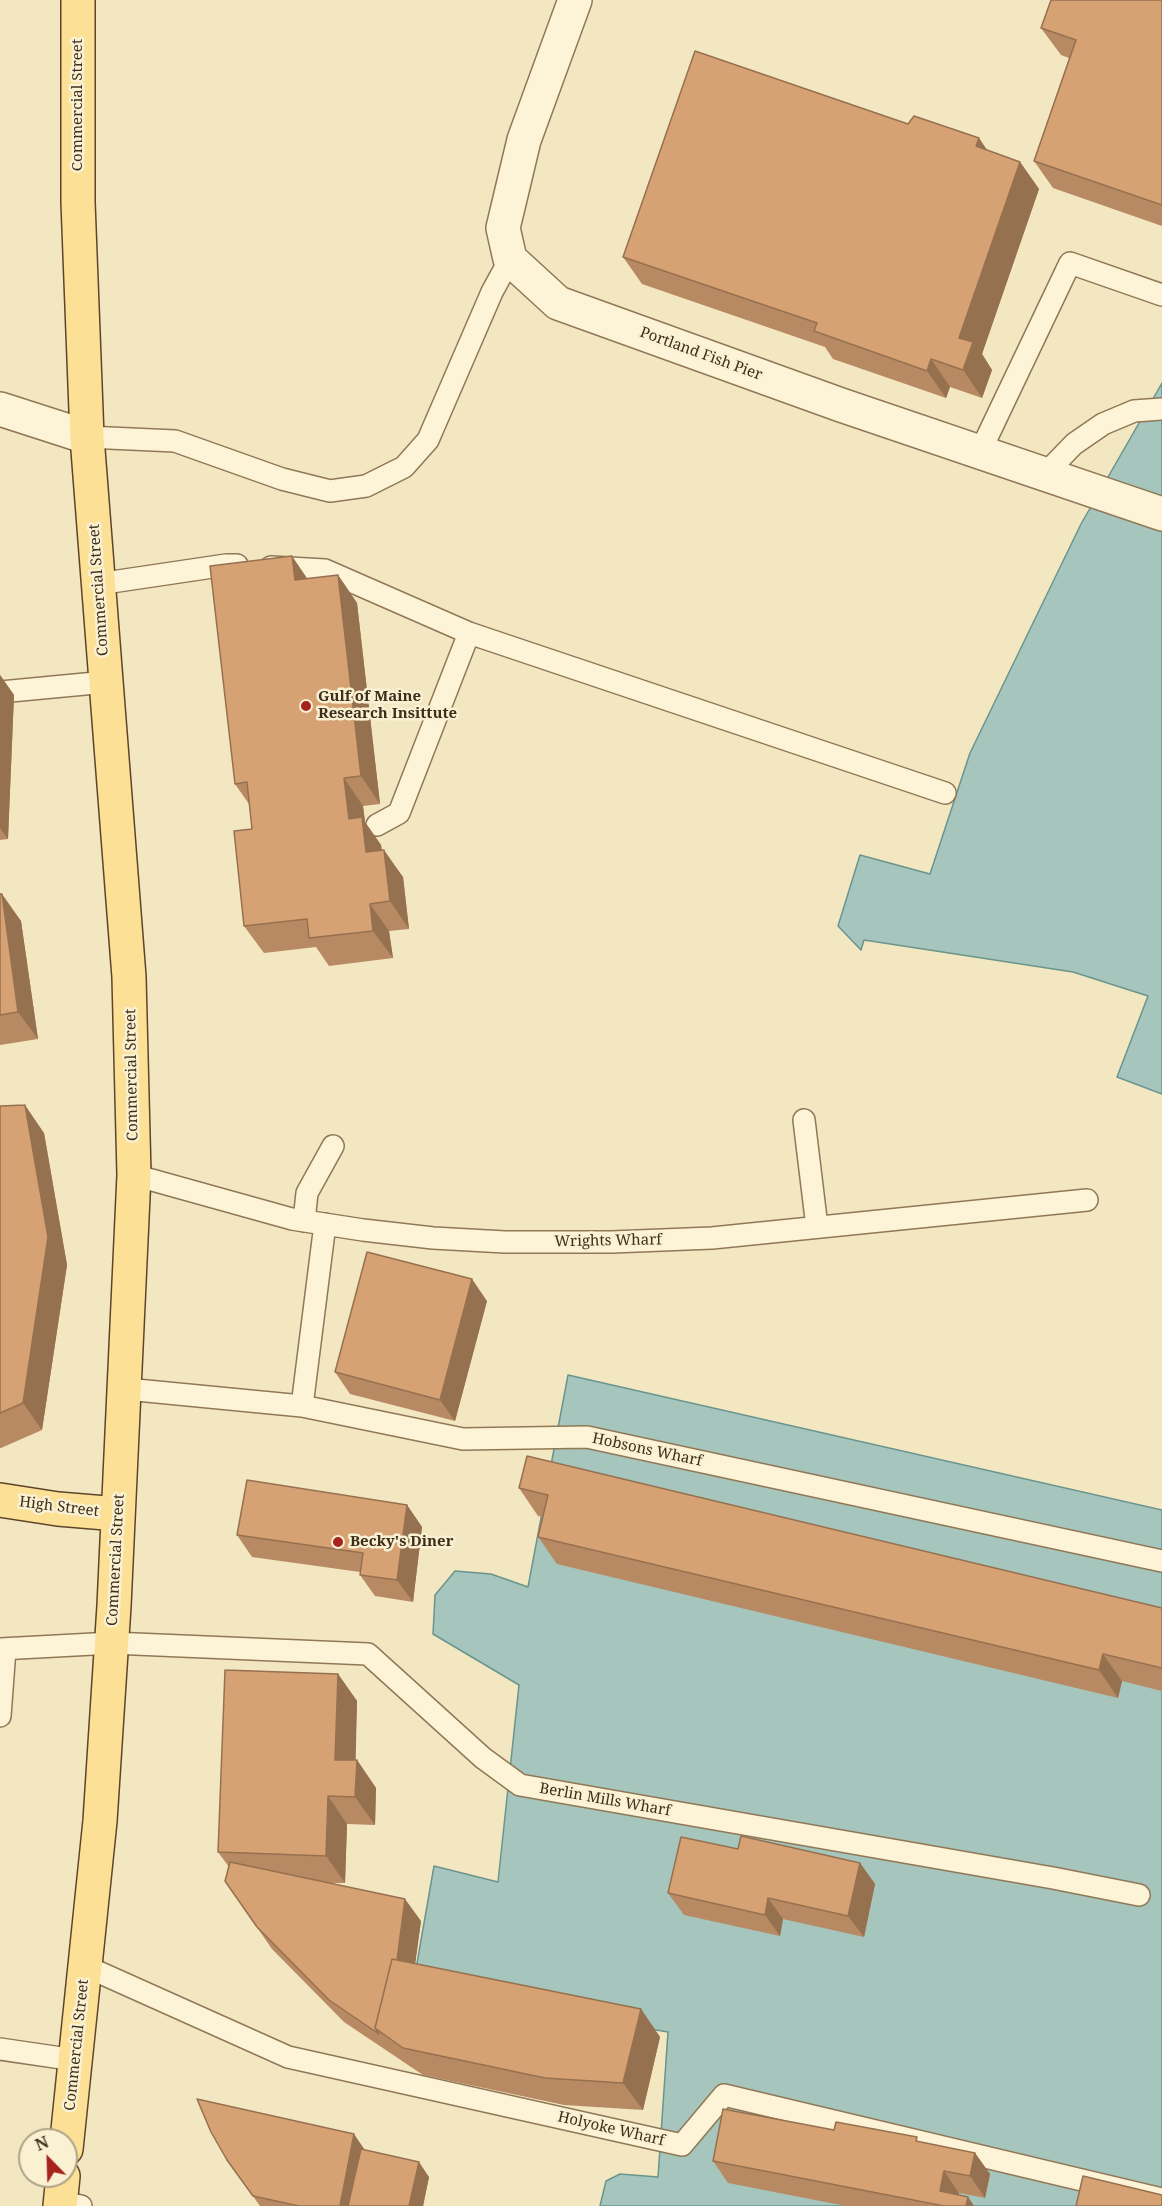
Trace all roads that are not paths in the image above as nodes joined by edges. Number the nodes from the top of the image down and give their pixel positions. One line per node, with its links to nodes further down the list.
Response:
1 (78, 0): 7 (main road, Commercial Street)
2 (575, 0): 3 (street)
3 (510, 259): 7 (lane); 8 (street, Portland Fish Pier)
4 (1162, 295): 8 (lane)
5 (0, 409): 7 (street)
6 (1162, 409): 9 (lane)
7 (87, 437): 11 (main road, Commercial Street)
8 (980, 452): 9 (street, Portland Fish Pier)
9 (1045, 474): 10 (street, Portland Fish Pier)
10 (1162, 514)
11 (98, 584): 12 (lane); 13 (main road, Commercial Street)
12 (469, 633): 15 (lane); 16 (lane)
13 (106, 682): 14 (lane); 19 (main road, Commercial Street)
14 (0, 692)
15 (945, 794)
16 (377, 825)
17 (804, 1120): 23 (lane)
18 (333, 1146): 21 (lane)
19 (134, 1175): 21 (lane, Wrights Wharf); 24 (main road, Commercial Street)
20 (1087, 1200): 23 (lane, Wrights Wharf)
21 (304, 1221): 22 (lane, Wrights Wharf)
22 (325, 1224): 23 (lane, Wrights Wharf); 25 (lane)
23 (817, 1227)
24 (126, 1389): 25 (lane, Hobsons Wharf); 27 (main road, Commercial Street)
25 (302, 1406): 28 (lane, Hobsons Wharf)
26 (0, 1500): 27 (main road, High Street)
27 (118, 1514): 29 (main road, Commercial Street)
28 (1162, 1561)
29 (112, 1643): 30 (lane, Berlin Mills Wharf); 32 (lane, Berlin Mills Wharf); 33 (main road, Commercial Street)
30 (3, 1649): 31 (lane)
31 (0, 1716)
32 (1139, 1895)
33 (85, 1966): 35 (main road, Commercial Street); 37 (lane, Holyoke Wharf)
34 (0, 2049): 35 (lane)
35 (75, 2060): 36 (main road, Commercial Street)
36 (68, 2128)
37 (1162, 2199)

